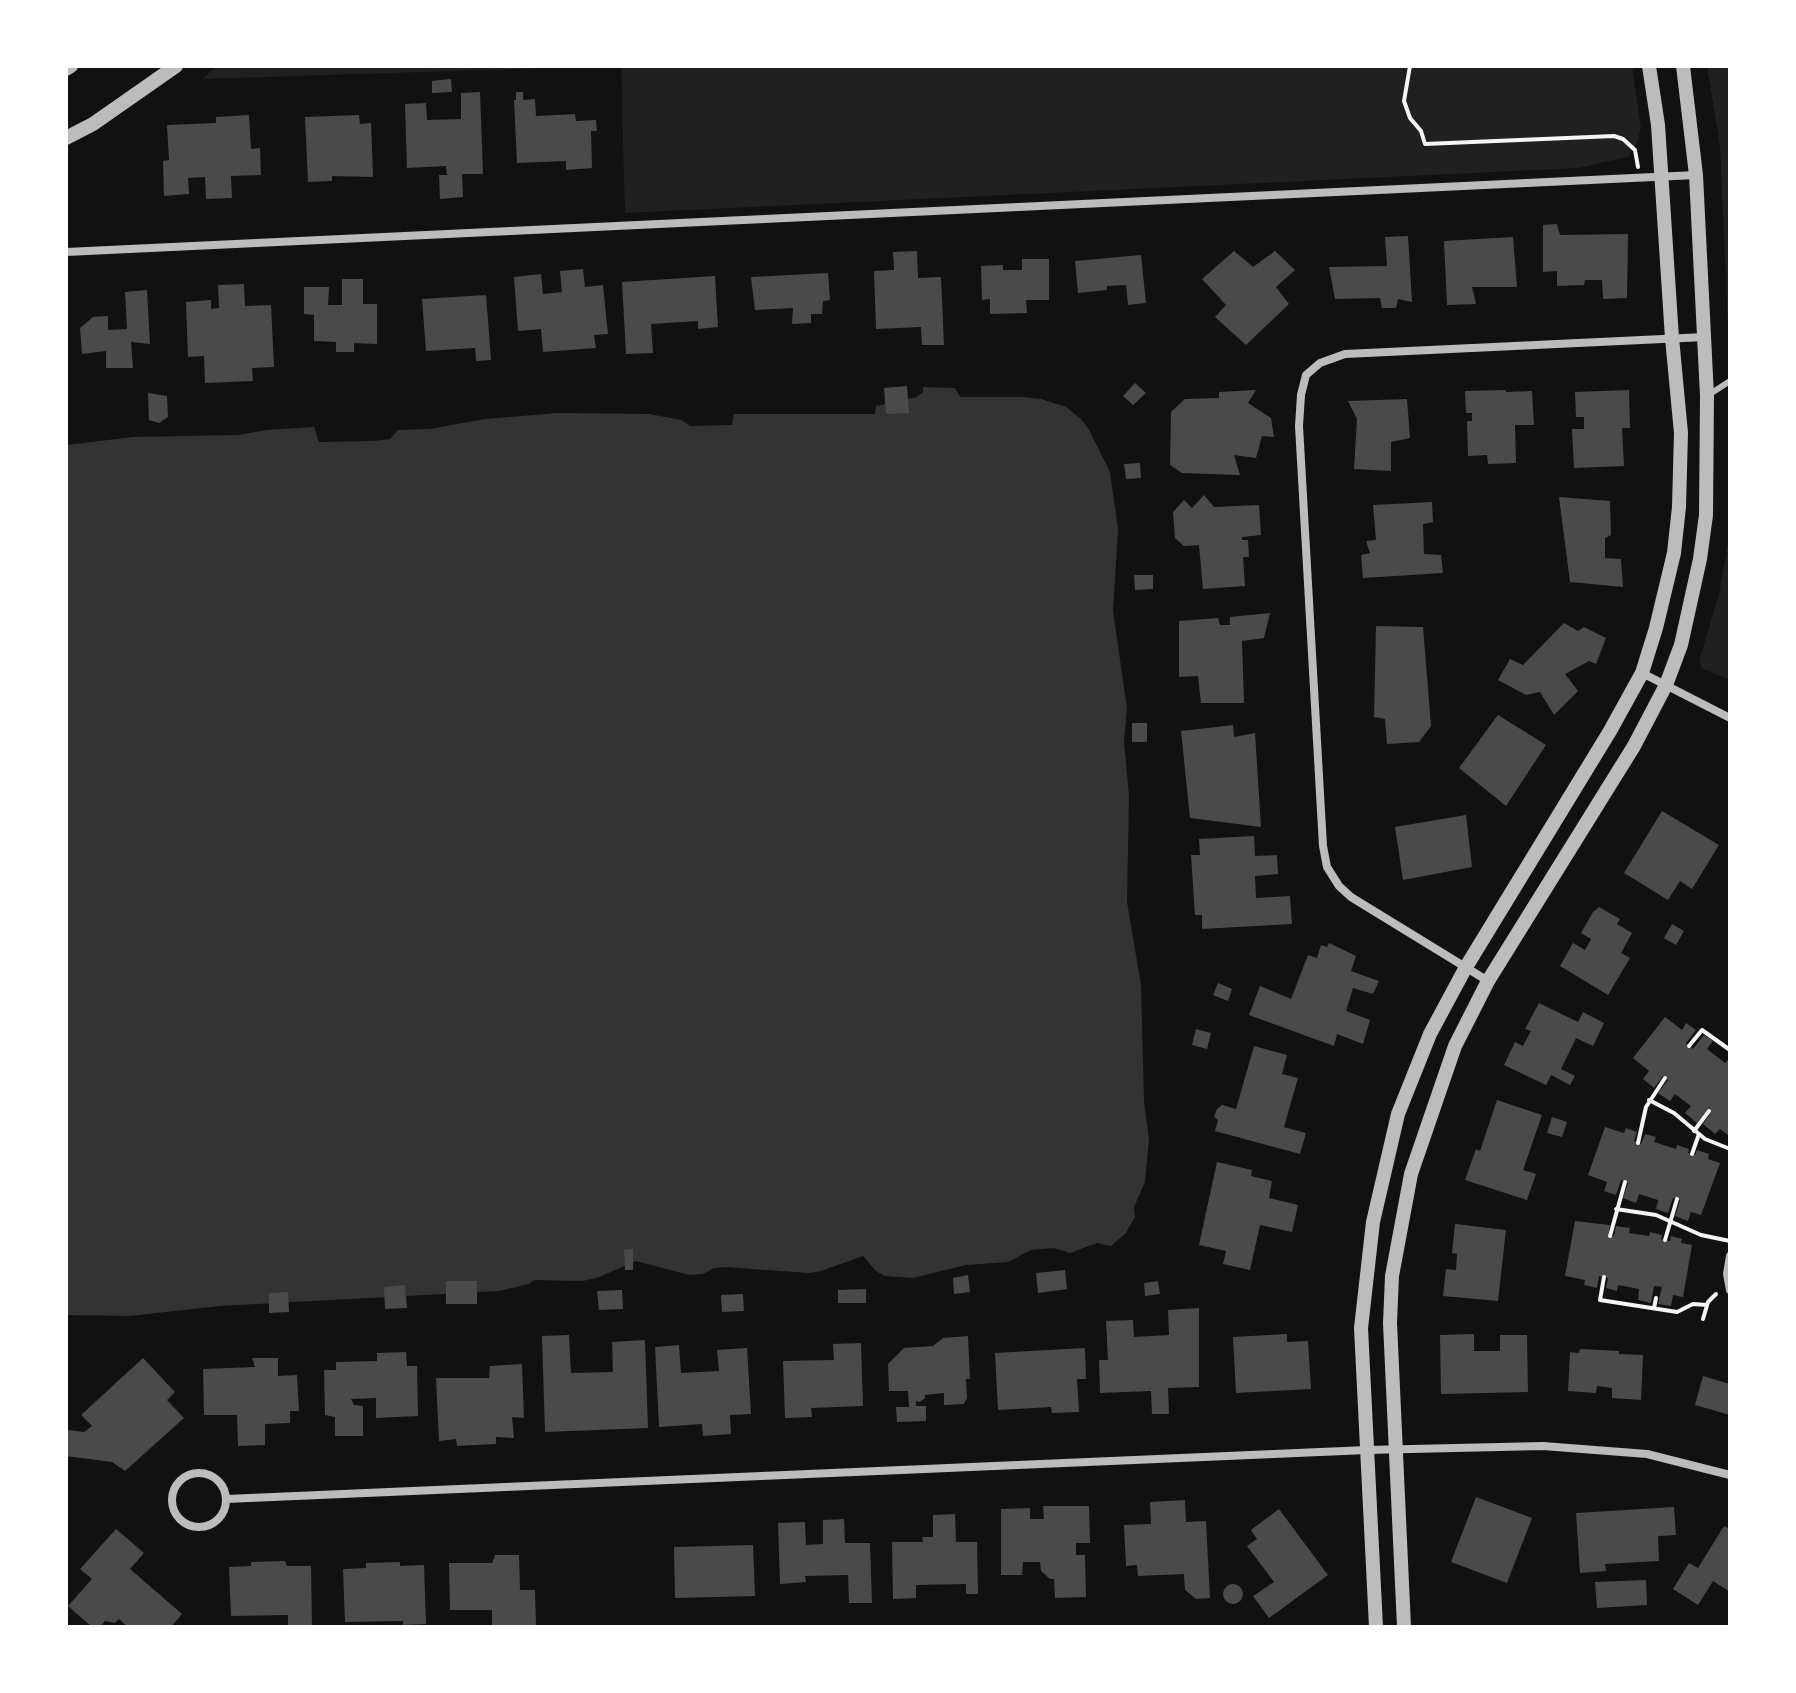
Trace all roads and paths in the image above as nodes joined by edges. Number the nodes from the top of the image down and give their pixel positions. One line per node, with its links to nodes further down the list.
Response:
1 (176, 66): 5 (street)
2 (1410, 66): 6 (path)
3 (1649, 66): 7 (street)
4 (1683, 66): 8 (street)
5 (66, 138)
6 (1637, 152)
7 (1661, 175): 8 (street); 9 (street); 11 (street)
8 (1696, 175): 10 (street)
9 (66, 252)
10 (1705, 337): 11 (street); 13 (street)
11 (1672, 338): 14 (street); 17 (street)
12 (1730, 381): 13 (lane)
13 (1707, 396): 15 (street)
14 (1642, 673): 15 (street); 17 (street)
15 (1666, 685): 16 (street); 18 (street)
16 (1730, 718)
17 (1466, 967): 18 (street); 41 (street)
18 (1488, 981): 42 (street)
19 (1689, 1046): 20 (path)
20 (1730, 1050)
21 (1665, 1078): 22 (path)
22 (1649, 1100): 24 (path); 25 (path)
23 (1709, 1111): 24 (path)
24 (1697, 1133): 26 (path); 27 (path)
25 (1638, 1143)
26 (1730, 1149)
27 (1692, 1154)
28 (1625, 1182): 30 (path)
29 (1677, 1199): 31 (path)
30 (1616, 1209): 31 (path); 32 (path)
31 (1670, 1222): 33 (path); 34 (path)
32 (1610, 1236)
33 (1665, 1240)
34 (1730, 1241)
35 (1730, 1256): 37 (street)
36 (1604, 1277): 39 (path)
37 (1730, 1290)
38 (1656, 1298): 39 (path)
39 (1654, 1308): 40 (path)
40 (1703, 1319)
41 (1367, 1450): 42 (street); 44 (street); 45 (street)
42 (1394, 1450): 43 (street); 46 (street)
43 (1730, 1475)
44 (226, 1499): 44 (street)
45 (1376, 1627)
46 (1404, 1627)

